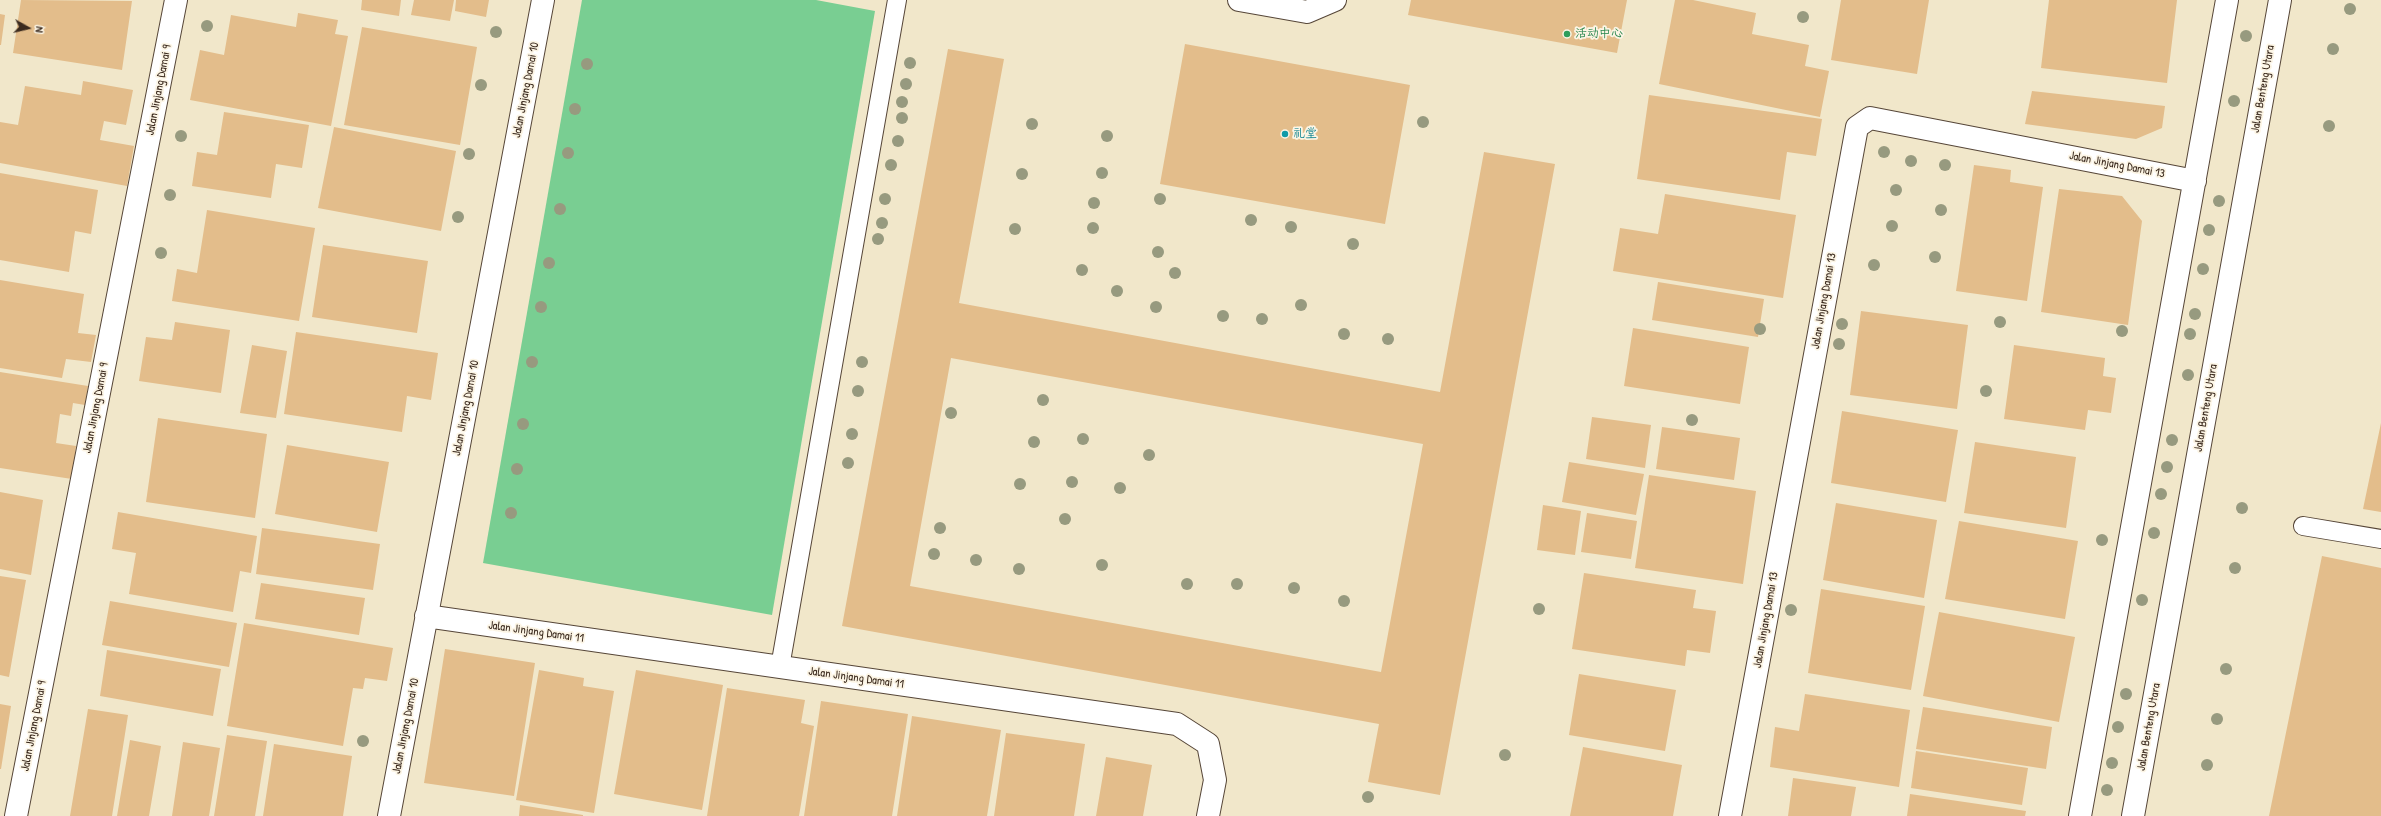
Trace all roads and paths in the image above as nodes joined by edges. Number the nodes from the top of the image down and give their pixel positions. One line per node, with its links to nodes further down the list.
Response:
1 (176, 0): 13 (street, Jalan Jinjang Damai 9)
2 (543, 0): 11 (street, Jalan Jinjang Damai 10)
3 (897, 0): 12 (lane)
4 (1239, 0): 5 (street)
5 (1335, 0)
6 (2227, 0): 8 (street)
7 (2280, 0): 18 (street, Jalan Benteng Utara)
8 (2195, 181): 16 (street, Jalan Jinjang Damai 13); 17 (street)
9 (2303, 526): 10 (lane)
10 (2381, 539)
11 (426, 616): 12 (street, Jalan Jinjang Damai 11); 14 (street, Jalan Jinjang Damai 10)
12 (780, 667): 15 (street, Jalan Jinjang Damai 11)
13 (16, 816)
14 (389, 816)
15 (1208, 816)
16 (1730, 816)
17 (2080, 816)
18 (2133, 816)

